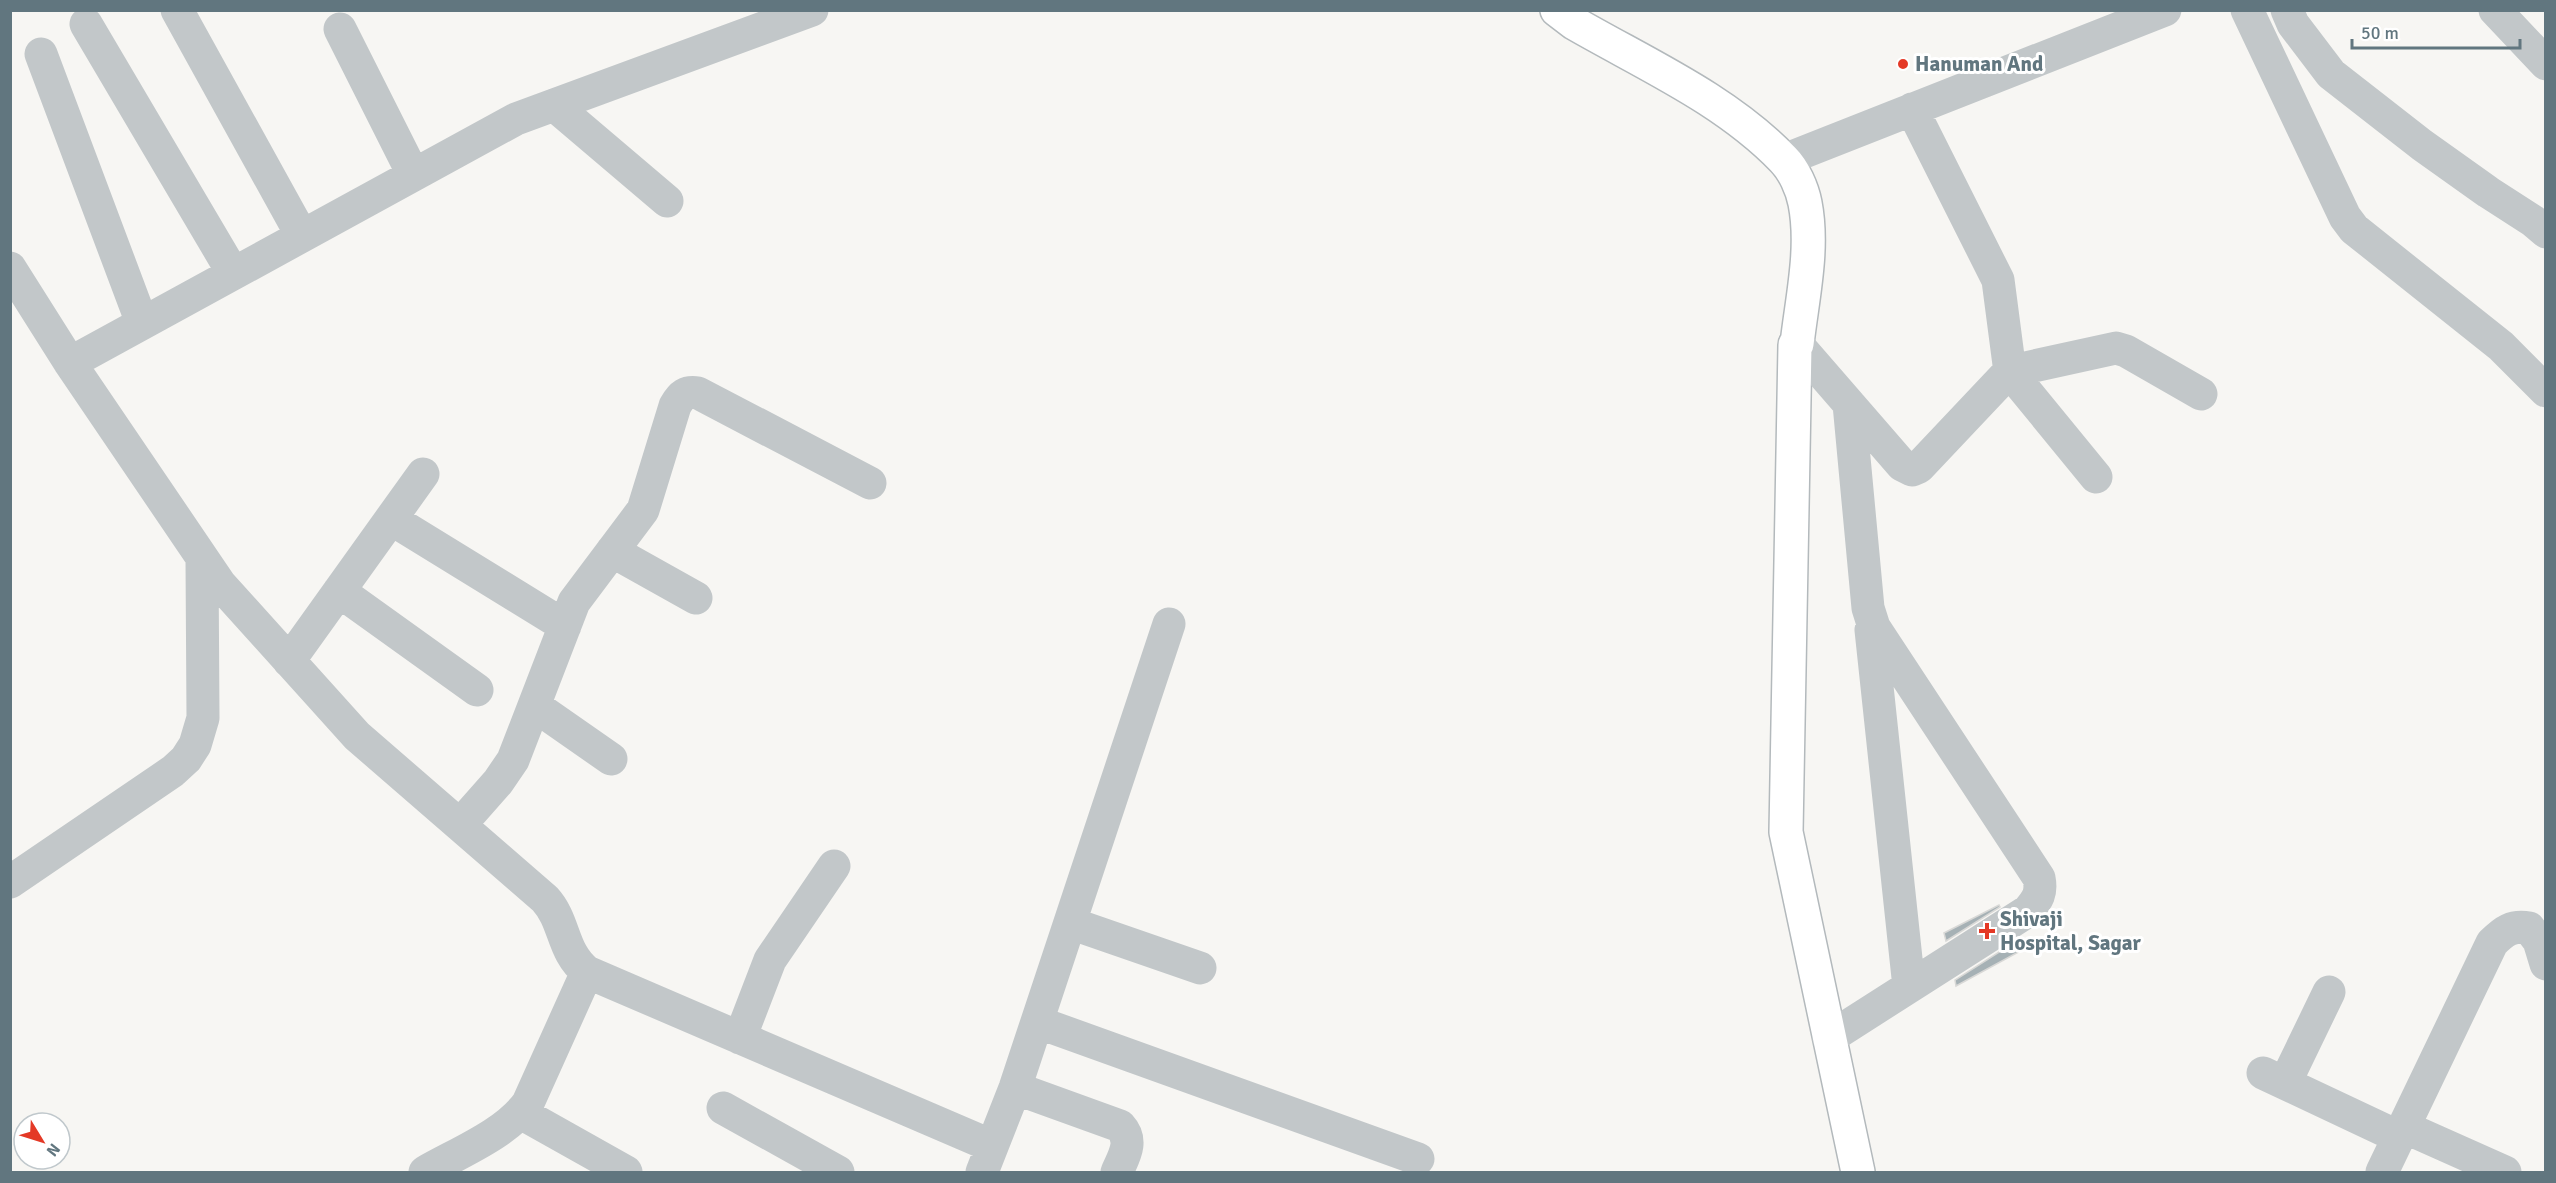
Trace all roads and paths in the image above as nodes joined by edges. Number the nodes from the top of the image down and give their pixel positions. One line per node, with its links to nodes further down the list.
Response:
1 (177, 10): 18 (street)
2 (812, 10): 12 (street)
3 (1557, 10): 14 (main road)
4 (2165, 10): 13 (street)
5 (2247, 10): 25 (street)
6 (2287, 10): 17 (street)
7 (2495, 10): 11 (street)
8 (87, 24): 20 (street)
9 (340, 29): 15 (street)
10 (41, 54): 21 (street)
11 (2546, 64)
12 (554, 105): 15 (street); 16 (street)
13 (1912, 109): 14 (street); 24 (street)
14 (1784, 160): 22 (main road)
15 (413, 174): 18 (street)
16 (667, 201)
17 (2546, 232)
18 (302, 236): 20 (street)
19 (10, 268): 23 (street)
20 (233, 273): 21 (street)
21 (142, 323): 23 (street)
22 (1797, 344): 27 (street); 54 (main road)
23 (70, 363): 33 (street)
24 (2010, 372): 26 (street); 27 (street); 29 (street)
25 (2546, 391)
26 (2201, 394)
27 (1849, 404): 36 (street)
28 (423, 474): 31 (street)
29 (2096, 477)
30 (870, 483): 32 (street)
31 (391, 519): 34 (street); 38 (street)
32 (612, 551): 35 (street); 38 (street)
33 (202, 560): 39 (street); 45 (street)
34 (339, 591): 39 (street); 40 (street)
35 (696, 598)
36 (1869, 614): 50 (street); 50 (street)
37 (1169, 624): 46 (street)
38 (565, 626): 41 (street)
39 (289, 662): 43 (street)
40 (477, 690)
41 (535, 706): 42 (street); 43 (street)
42 (611, 759)
43 (460, 825): 49 (street)
44 (834, 866): 53 (street)
45 (10, 882)
46 (1070, 923): 48 (street); 52 (street)
47 (2546, 964): 58 (street)
48 (1200, 969)
49 (588, 972): 53 (street); 57 (street)
50 (1909, 987): 54 (street)
51 (2329, 992): 58 (street)
52 (1037, 1023): 55 (street); 60 (street)
53 (740, 1038): 59 (street)
54 (1830, 1038): 65 (main road)
55 (1015, 1088): 59 (street); 61 (street)
56 (723, 1108): 64 (street)
57 (521, 1113): 62 (street); 63 (street)
58 (2402, 1132): 66 (street); 67 (street)
59 (987, 1159)
60 (1418, 1159)
61 (1123, 1171)
62 (425, 1173)
63 (626, 1173)
64 (838, 1173)
65 (1858, 1173)
66 (2382, 1173)
67 (2505, 1173)

